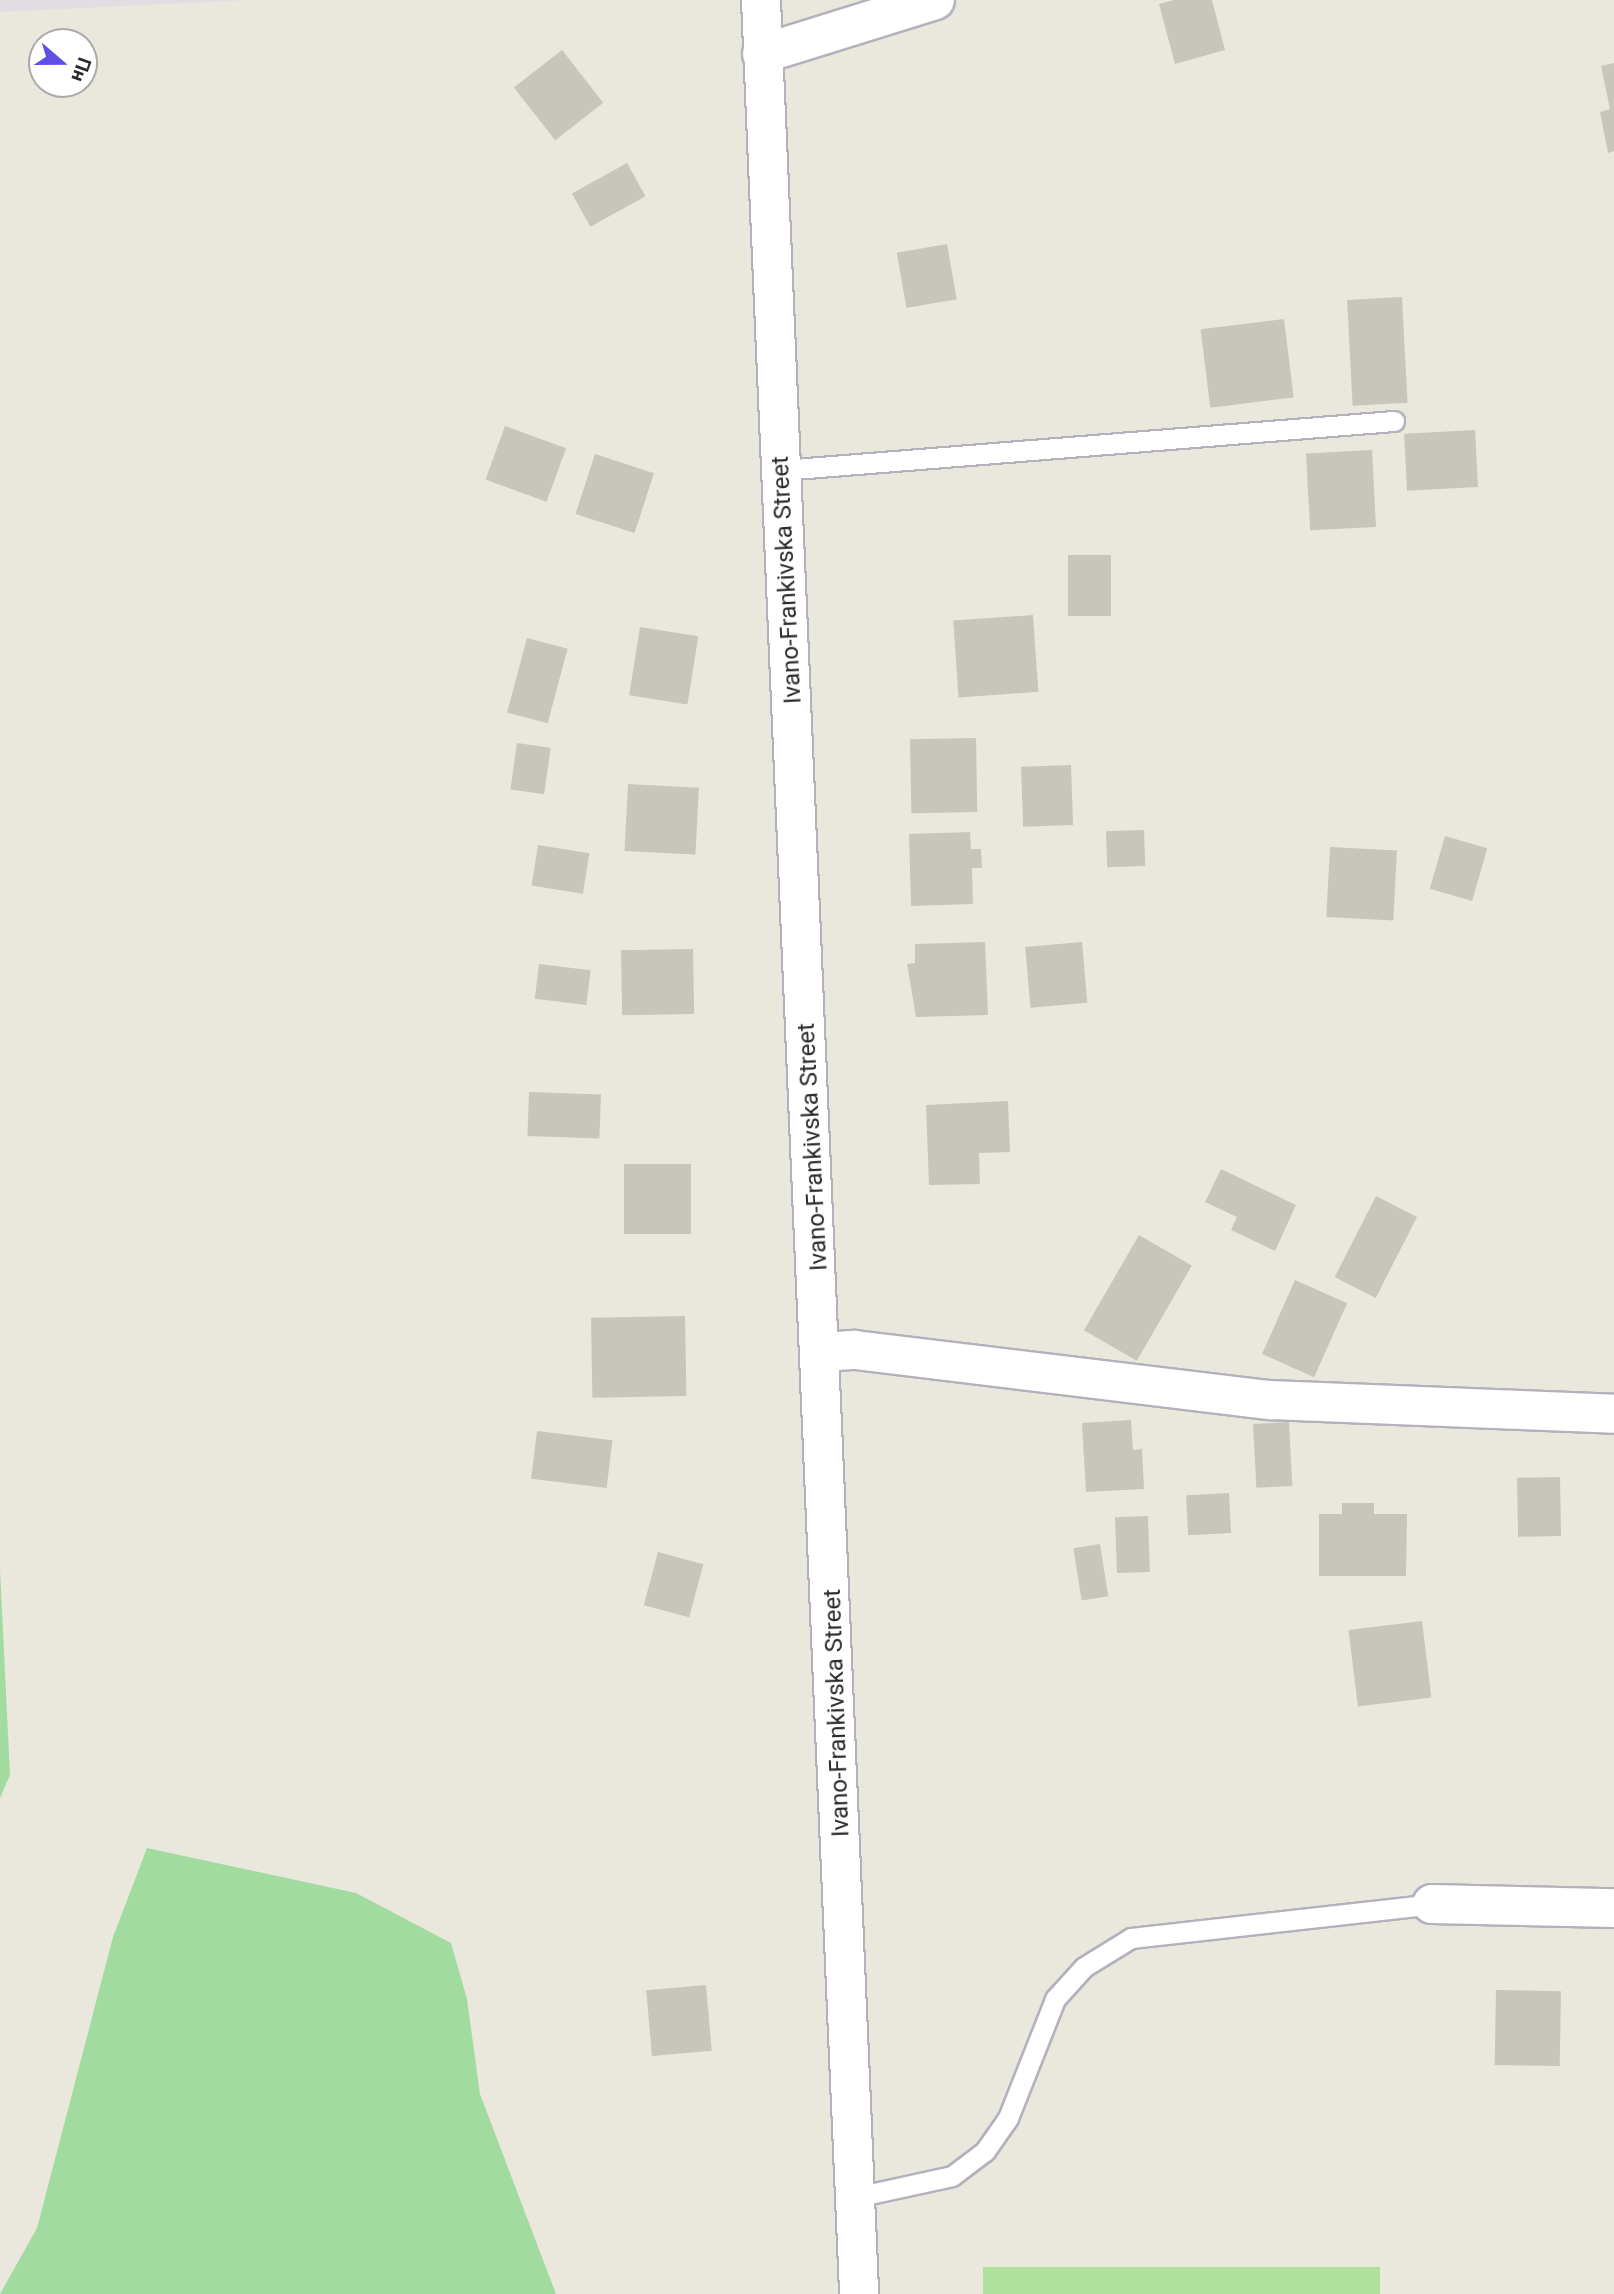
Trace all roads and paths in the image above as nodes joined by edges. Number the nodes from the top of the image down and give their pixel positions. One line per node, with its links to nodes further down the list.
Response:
1 (761, 0): 3 (main road, Ivano-Frankivska Street)
2 (935, 0): 3 (main road)
3 (762, 54): 5 (main road, Ivano-Frankivska Street)
4 (1394, 421): 5 (lane)
5 (782, 470): 6 (main road, Ivano-Frankivska Street)
6 (823, 1352): 7 (main road); 10 (main road, Ivano-Frankivska Street)
7 (1614, 1415)
8 (1432, 1904): 9 (main road); 10 (lane)
9 (1614, 1908)
10 (856, 2197): 11 (main road, Ivano-Frankivska Street)
11 (859, 2294)

